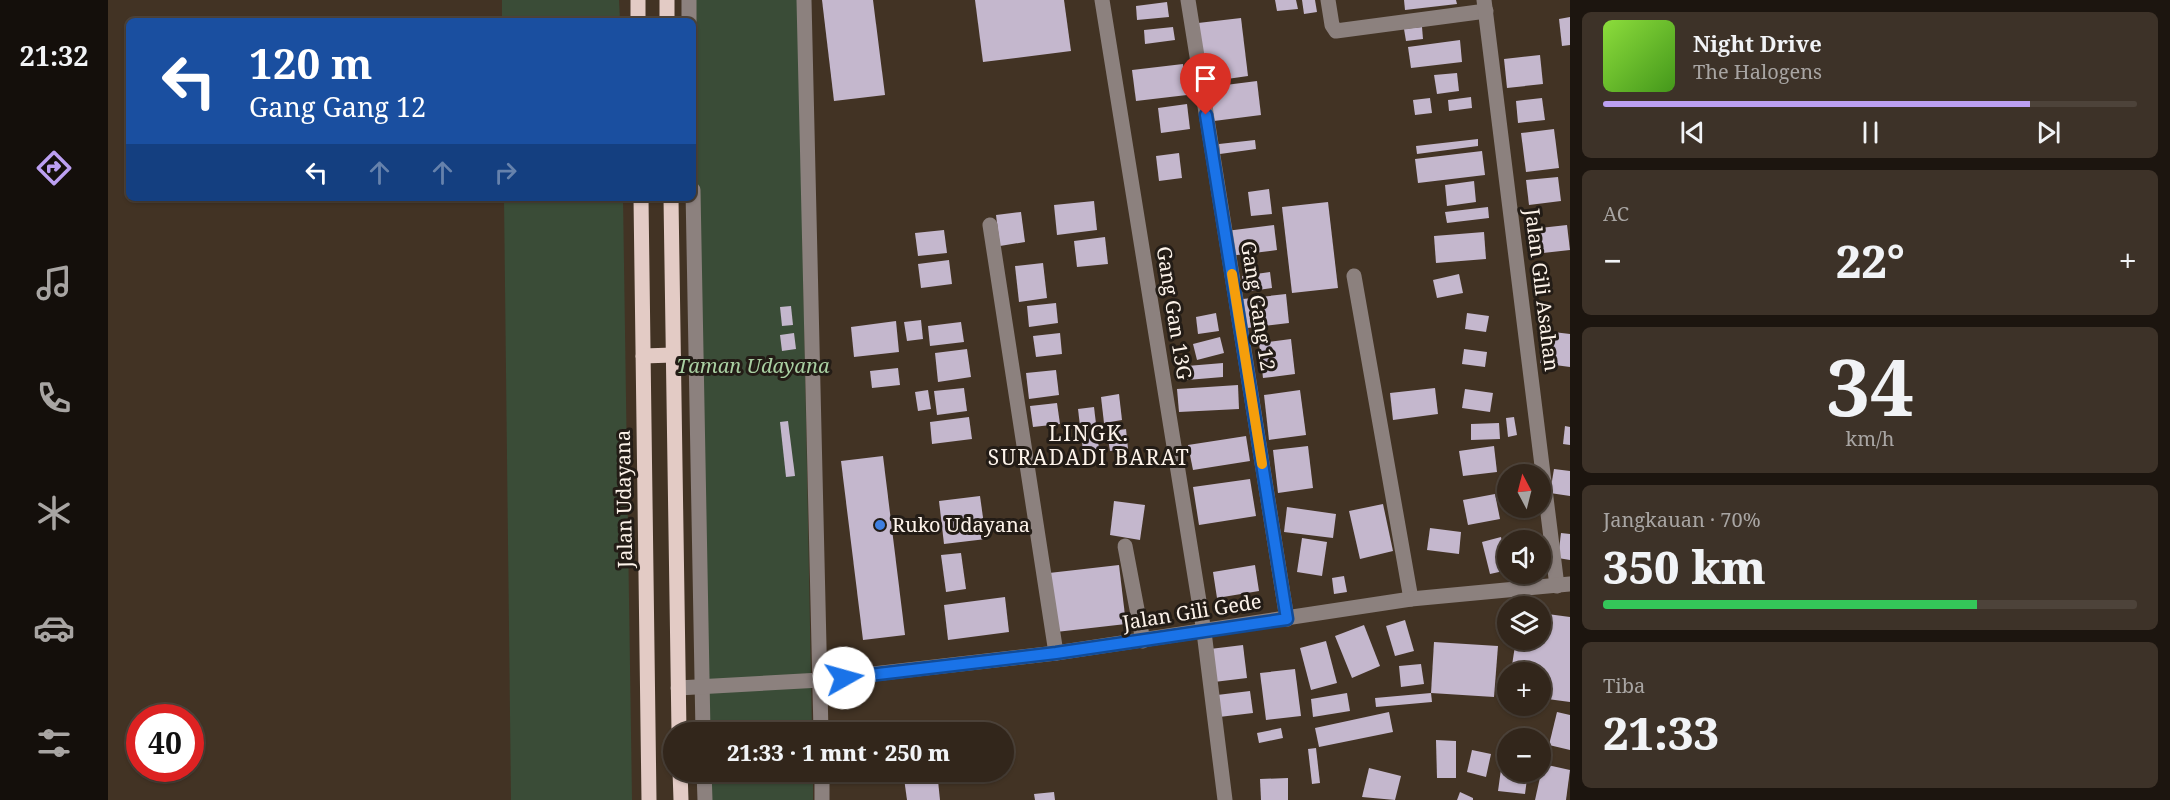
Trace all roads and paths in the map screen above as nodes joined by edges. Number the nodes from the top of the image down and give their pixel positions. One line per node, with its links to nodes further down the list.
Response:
1 (638, 0): 9 (main road)
2 (667, 0): 10 (main road)
3 (689, 0): 11 (street)
4 (804, 0): 26 (street)
5 (1102, 0): 23 (street, Gang Gan 13G)
6 (1188, 0): 22 (street, Gang Gang 12)
7 (1329, 0): 8 (street)
8 (1485, 5): 20 (street, Jalan Gili Asahan)
9 (638, 18)
10 (668, 18)
11 (689, 18)
12 (641, 201): 18 (main road, Jalan Udayana)
13 (671, 201): 17 (main road)
14 (693, 201): 27 (street)
15 (990, 225): 25 (street)
16 (1354, 276): 21 (street)
17 (673, 355): 18 (main road); 28 (main road)
18 (643, 356): 35 (main road, Jalan Udayana)
19 (1125, 546): 24 (street)
20 (1564, 585): 21 (street, Jalan Gili Gede)
21 (1412, 599): 22 (street, Jalan Gili Gede)
22 (1287, 619): 23 (street, Jalan Gili Gede)
23 (1204, 632): 24 (street, Jalan Gili Gede); 39 (street, Gang Gan 13G)
24 (1143, 641): 25 (street, Jalan Gili Gede)
25 (1056, 653): 26 (street, Jalan Gili Gede)
26 (821, 680): 27 (street, Jalan Gili Gede); 31 (street)
27 (701, 686): 28 (street, Jalan Gili Gede); 30 (street)
28 (678, 688): 29 (main road)
29 (679, 722)
30 (703, 722)
31 (821, 722)
32 (680, 782): 36 (main road)
33 (704, 782): 37 (street)
34 (822, 782): 38 (street)
35 (649, 800)
36 (681, 800)
37 (705, 800)
38 (822, 800)
39 (1225, 800)

